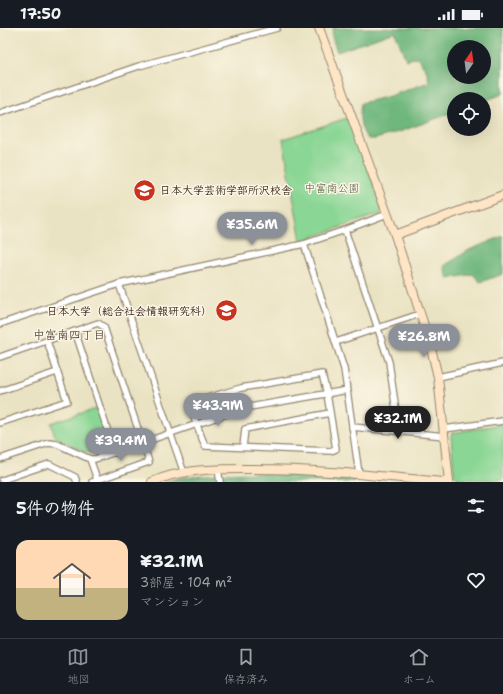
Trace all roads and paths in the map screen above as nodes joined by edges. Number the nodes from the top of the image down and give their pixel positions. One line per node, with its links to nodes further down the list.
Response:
1 (277, 28): 3 (street)
2 (319, 28): 5 (street)
3 (0, 113)
4 (503, 195): 7 (street)
5 (387, 214): 6 (street); 7 (street)
6 (346, 230): 8 (street); 12 (street)
7 (395, 235): 10 (street)
8 (304, 244): 9 (street); 15 (street)
9 (119, 284): 11 (street); 30 (street)
10 (420, 314): 12 (street); 19 (street)
11 (0, 324)
12 (378, 328): 15 (street); 28 (street)
13 (75, 331): 14 (street); 31 (street); 33 (street)
14 (47, 341): 16 (street); 18 (street)
15 (336, 342): 20 (street)
16 (0, 357)
17 (503, 363): 19 (street)
18 (57, 372): 21 (street); 25 (street)
19 (438, 377): 29 (street)
20 (348, 390): 22 (street); 27 (street)
21 (0, 391)
22 (327, 394): 23 (street); 26 (street); 26 (street)
23 (330, 413): 32 (street); 32 (street)
24 (503, 421): 29 (street)
25 (0, 423)
26 (197, 424): 30 (street); 32 (street)
27 (352, 427): 28 (street); 38 (street)
28 (399, 431): 29 (street)
29 (445, 433): 45 (street)
30 (170, 434): 31 (street); 37 (street)
31 (144, 443): 33 (street); 40 (street)
32 (243, 447)
33 (115, 453): 35 (street)
34 (0, 459): 35 (street)
35 (90, 459): 40 (street)
36 (218, 469): 37 (street); 38 (street); 43 (street)
37 (184, 473): 42 (street)
38 (359, 474): 44 (street)
39 (1, 479): 41 (street)
40 (95, 481)
41 (77, 482)
42 (152, 482)
43 (220, 482)
44 (444, 482)
45 (449, 482)

